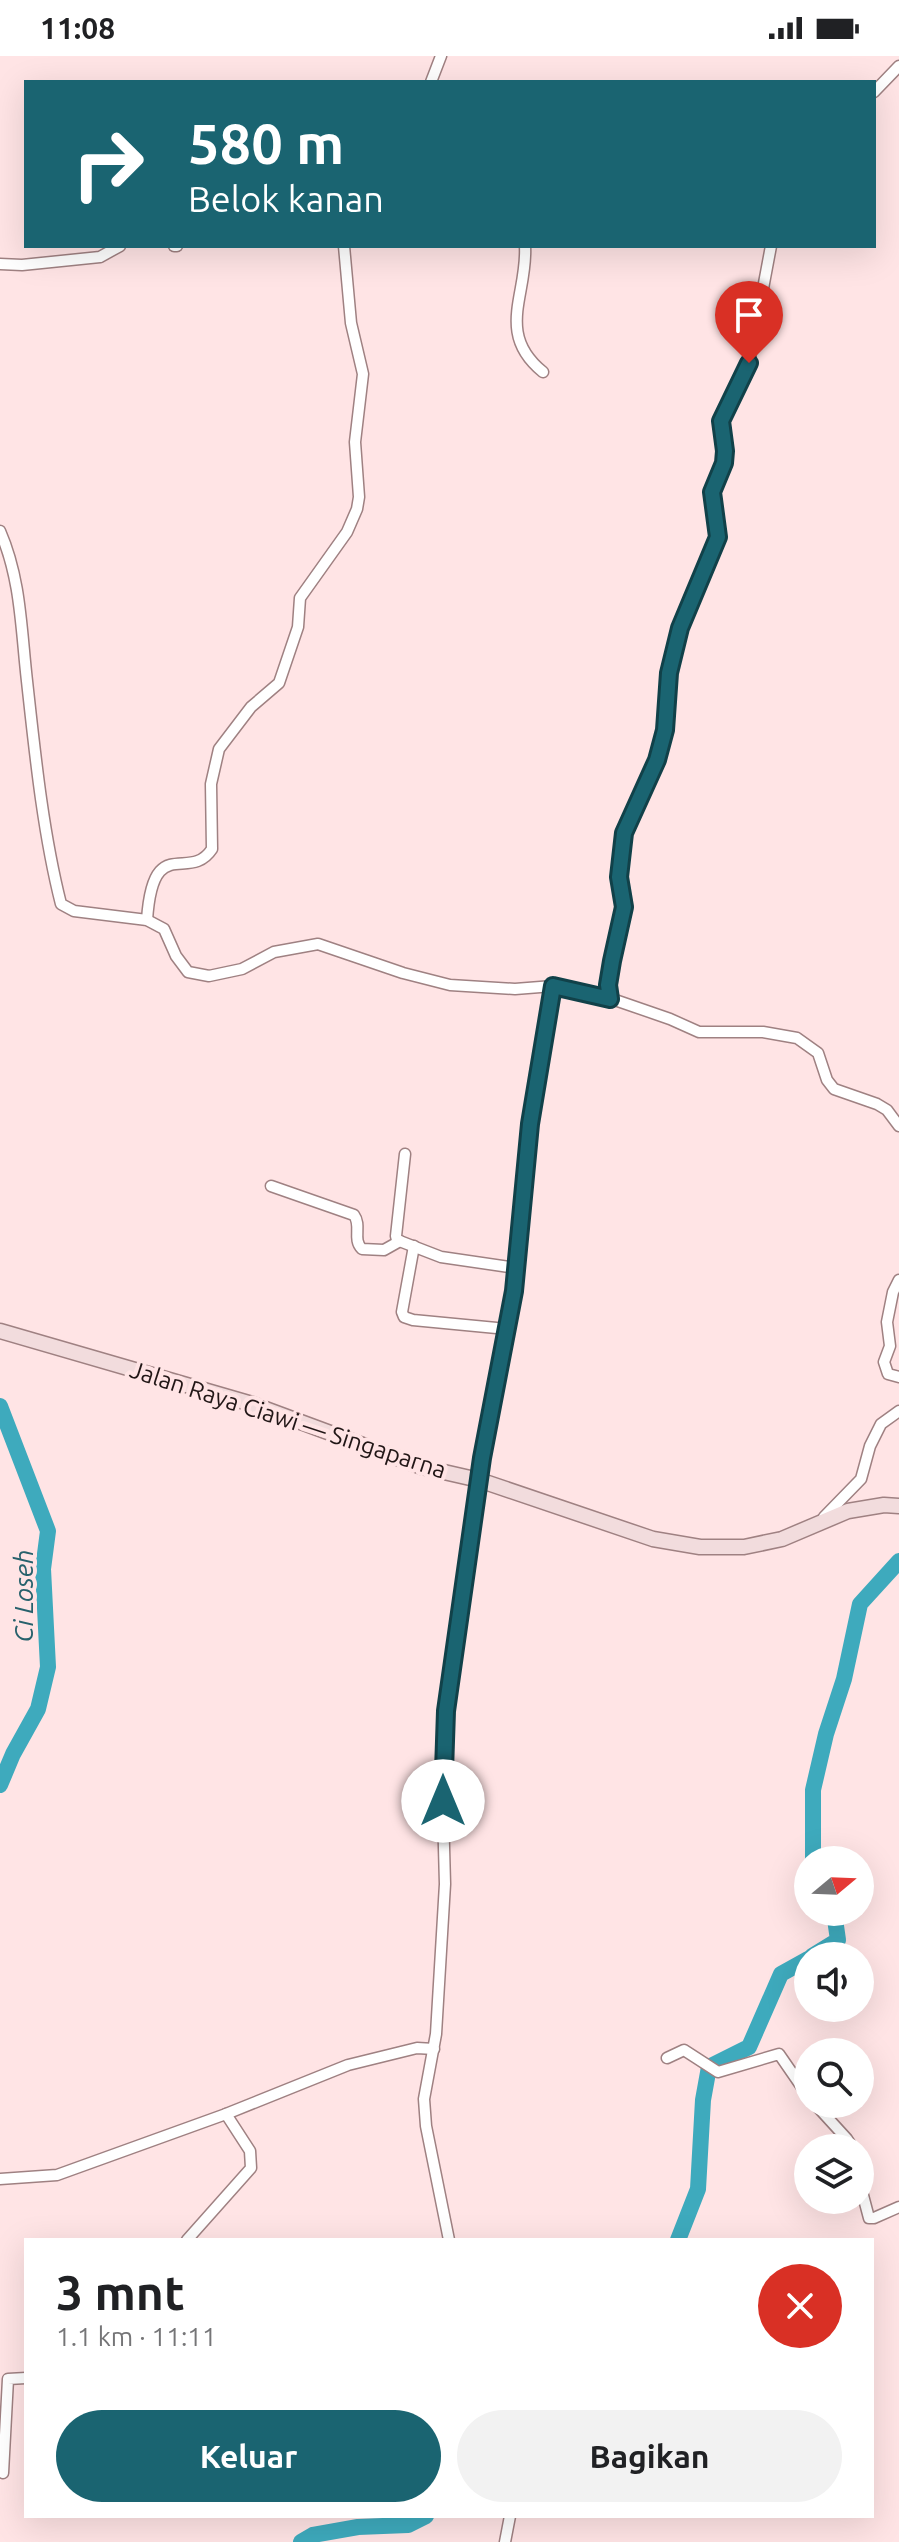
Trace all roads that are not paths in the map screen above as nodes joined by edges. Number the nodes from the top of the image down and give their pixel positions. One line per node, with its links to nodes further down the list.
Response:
1 (441, 56): 3 (street)
2 (899, 66): 4 (street)
3 (432, 80)
4 (876, 90)
5 (116, 248): 9 (street)
6 (344, 248): 12 (street)
7 (525, 248): 10 (street)
8 (771, 248): 14 (street)
9 (0, 264)
10 (543, 372)
11 (0, 531): 12 (street)
12 (147, 920): 13 (street)
13 (553, 986): 14 (street); 20 (street)
14 (610, 999): 15 (street)
15 (899, 1126)
16 (405, 1154): 18 (street)
17 (271, 1186): 18 (street)
18 (400, 1241): 19 (street)
19 (414, 1246): 20 (street); 22 (street)
20 (516, 1268): 22 (street)
21 (899, 1280): 24 (street)
22 (507, 1329): 26 (street)
23 (0, 1331): 26 (main road, Jalan Raya Ciawi — Singaparna)
24 (899, 1377)
25 (899, 1411): 28 (street)
26 (479, 1480): 28 (main road, Jalan Raya Ciawi — Singaparna); 29 (street)
27 (899, 1506): 28 (main road, Jalan Raya Ciawi — Singaparna)
28 (810, 1528)
29 (434, 2049): 32 (street); 39 (street)
30 (667, 2058): 31 (street)
31 (794, 2075)
32 (226, 2114): 35 (street); 38 (street)
33 (827, 2118): 34 (street)
34 (841, 2134)
35 (0, 2179)
36 (899, 2207): 37 (street)
37 (868, 2214)
38 (189, 2238)
39 (449, 2238)
40 (24, 2378): 41 (street)
41 (3, 2473)
42 (510, 2518): 43 (street)
43 (505, 2542)

